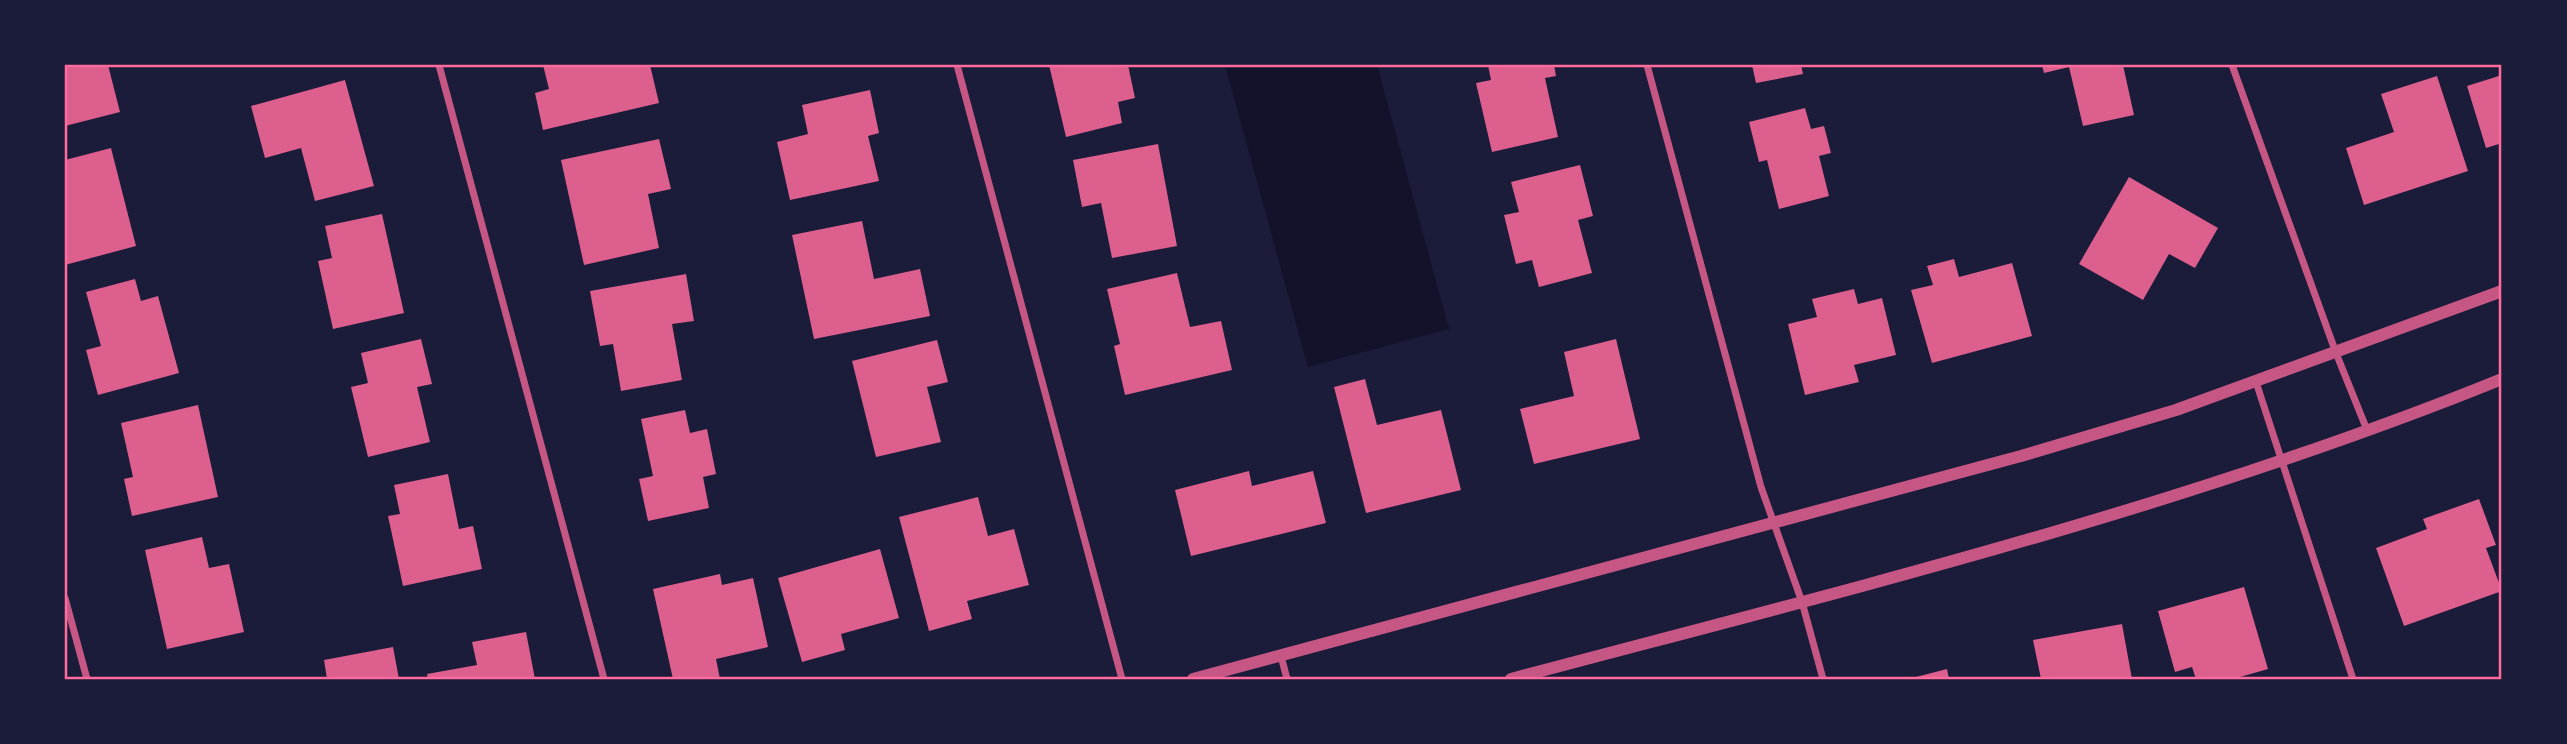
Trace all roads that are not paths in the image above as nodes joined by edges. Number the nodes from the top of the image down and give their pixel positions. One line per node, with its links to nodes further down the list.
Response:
1 (439, 65): 16 (street)
2 (957, 65): 17 (street)
3 (1647, 65): 11 (street)
4 (2232, 65): 6 (street)
5 (2502, 291): 6 (street)
6 (2336, 353): 8 (street); 9 (street)
7 (2502, 380): 9 (street)
8 (2256, 382): 10 (street); 11 (street)
9 (2367, 430): 10 (street)
10 (2283, 460): 13 (street); 22 (street)
11 (1774, 524): 13 (street); 14 (street)
12 (65, 598): 15 (street)
13 (1801, 602): 20 (street); 21 (street)
14 (1281, 656): 18 (street); 19 (street)
15 (87, 679)
16 (604, 679)
17 (1122, 679)
18 (1193, 679)
19 (1287, 679)
20 (1511, 679)
21 (1823, 679)
22 (2353, 679)

